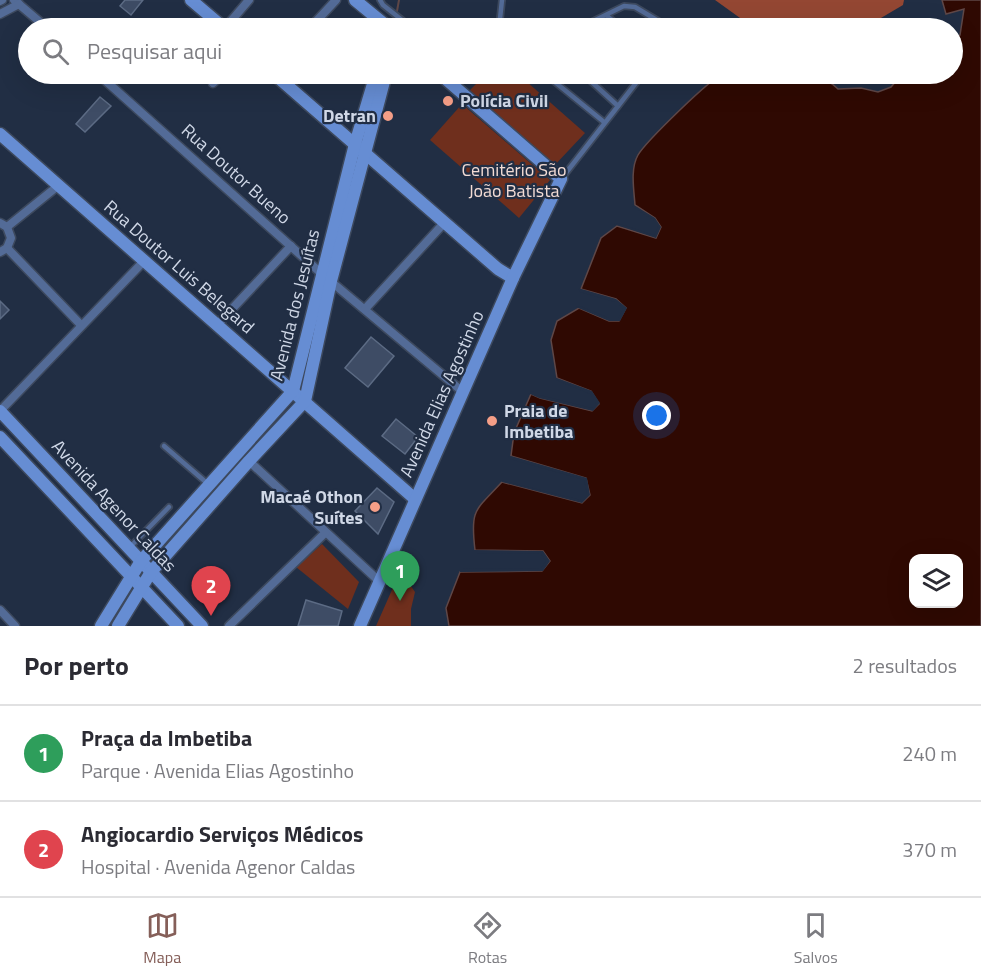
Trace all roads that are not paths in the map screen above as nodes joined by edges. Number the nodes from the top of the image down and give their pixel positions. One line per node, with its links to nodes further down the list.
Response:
1 (191, 0): 11 (street)
2 (249, 0): 12 (street)
3 (336, 0): 13 (street)
4 (355, 0): 14 (street)
5 (380, 0): 15 (lane)
6 (502, 0): 16 (lane)
7 (16, 2): 8 (street); 10 (street)
8 (0, 14)
9 (607, 16): 17 (lane); 18 (lane); 19 (lane)
10 (35, 18)
11 (212, 18)
12 (233, 18)
13 (319, 18)
14 (377, 18)
15 (399, 18)
16 (500, 18)
17 (603, 18)
18 (610, 18)
19 (653, 18)
20 (109, 84): 36 (street, Rua Doutor Bueno)
21 (286, 84): 31 (street)
22 (374, 84): 31 (street, Avenida dos Jesuítas)
23 (382, 84): 31 (street, Avenida dos Jesuítas)
24 (452, 84): 32 (street)
25 (557, 84): 29 (lane)
26 (595, 84): 28 (lane)
27 (634, 84): 28 (lane)
28 (618, 106): 29 (lane)
29 (604, 122): 32 (lane)
30 (0, 134): 33 (street, Rua Doutor Luis Belegard)
31 (360, 148): 34 (street); 39 (street, Avenida dos Jesuítas)
32 (561, 179): 40 (street, Avenida Elias Agostinho)
33 (59, 185): 35 (street); 38 (street, Rua Doutor Luis Belegard)
34 (445, 222): 40 (street); 41 (street)
35 (3, 225): 37 (street)
36 (291, 246): 39 (street, Rua Doutor Bueno); 43 (street)
37 (3, 250): 42 (street)
38 (144, 261): 42 (street); 43 (street, Rua Doutor Luis Belegard)
39 (326, 278): 41 (street, Rua Doutor Bueno); 44 (street, Avenida dos Jesuítas); 46 (street, Avenida dos Jesuítas)
40 (513, 278): 45 (street, Avenida Elias Agostinho)
41 (365, 309): 45 (street, Rua Doutor Bueno)
42 (81, 325): 47 (street)
43 (217, 325): 44 (street, Rua Doutor Luis Belegard)
44 (293, 391): 46 (street, Rua Doutor Luis Belegard); 52 (street, Avenida dos Jesuítas)
45 (463, 392): 54 (street, Avenida Elias Agostinho)
46 (305, 401): 50 (street, Avenida dos Jesuítas); 54 (street, Rua Doutor Luis Belegard)
47 (0, 411): 51 (street, Avenida Agenor Caldas)
48 (0, 437): 53 (street, Avenida Agenor Caldas)
49 (164, 447): 52 (lane)
50 (249, 460): 56 (street); 59 (street, Avenida dos Jesuítas)
51 (65, 481): 53 (street); 57 (street, Avenida Agenor Caldas)
52 (209, 485): 58 (street, Avenida dos Jesuítas)
53 (52, 492): 60 (street, Avenida Agenor Caldas)
54 (415, 499): 61 (street, Avenida Elias Agostinho)
55 (169, 507): 57 (lane)
56 (325, 532): 61 (street); 69 (street)
57 (129, 548): 58 (street, Avenida Agenor Caldas)
58 (141, 561): 59 (street, Avenida Agenor Caldas); 60 (street, Avenida dos Jesuítas)
59 (151, 572): 62 (street, Avenida dos Jesuítas); 68 (street, Avenida Agenor Caldas)
60 (131, 577): 62 (street, Avenida Agenor Caldas); 65 (street, Avenida dos Jesuítas)
61 (379, 581): 70 (street, Avenida Elias Agostinho)
62 (142, 588): 66 (street, Avenida dos Jesuítas); 67 (street, Avenida Agenor Caldas)
63 (0, 610): 64 (street)
64 (15, 626)
65 (101, 626)
66 (118, 626)
67 (178, 626)
68 (202, 626)
69 (229, 626)
70 (360, 626)

